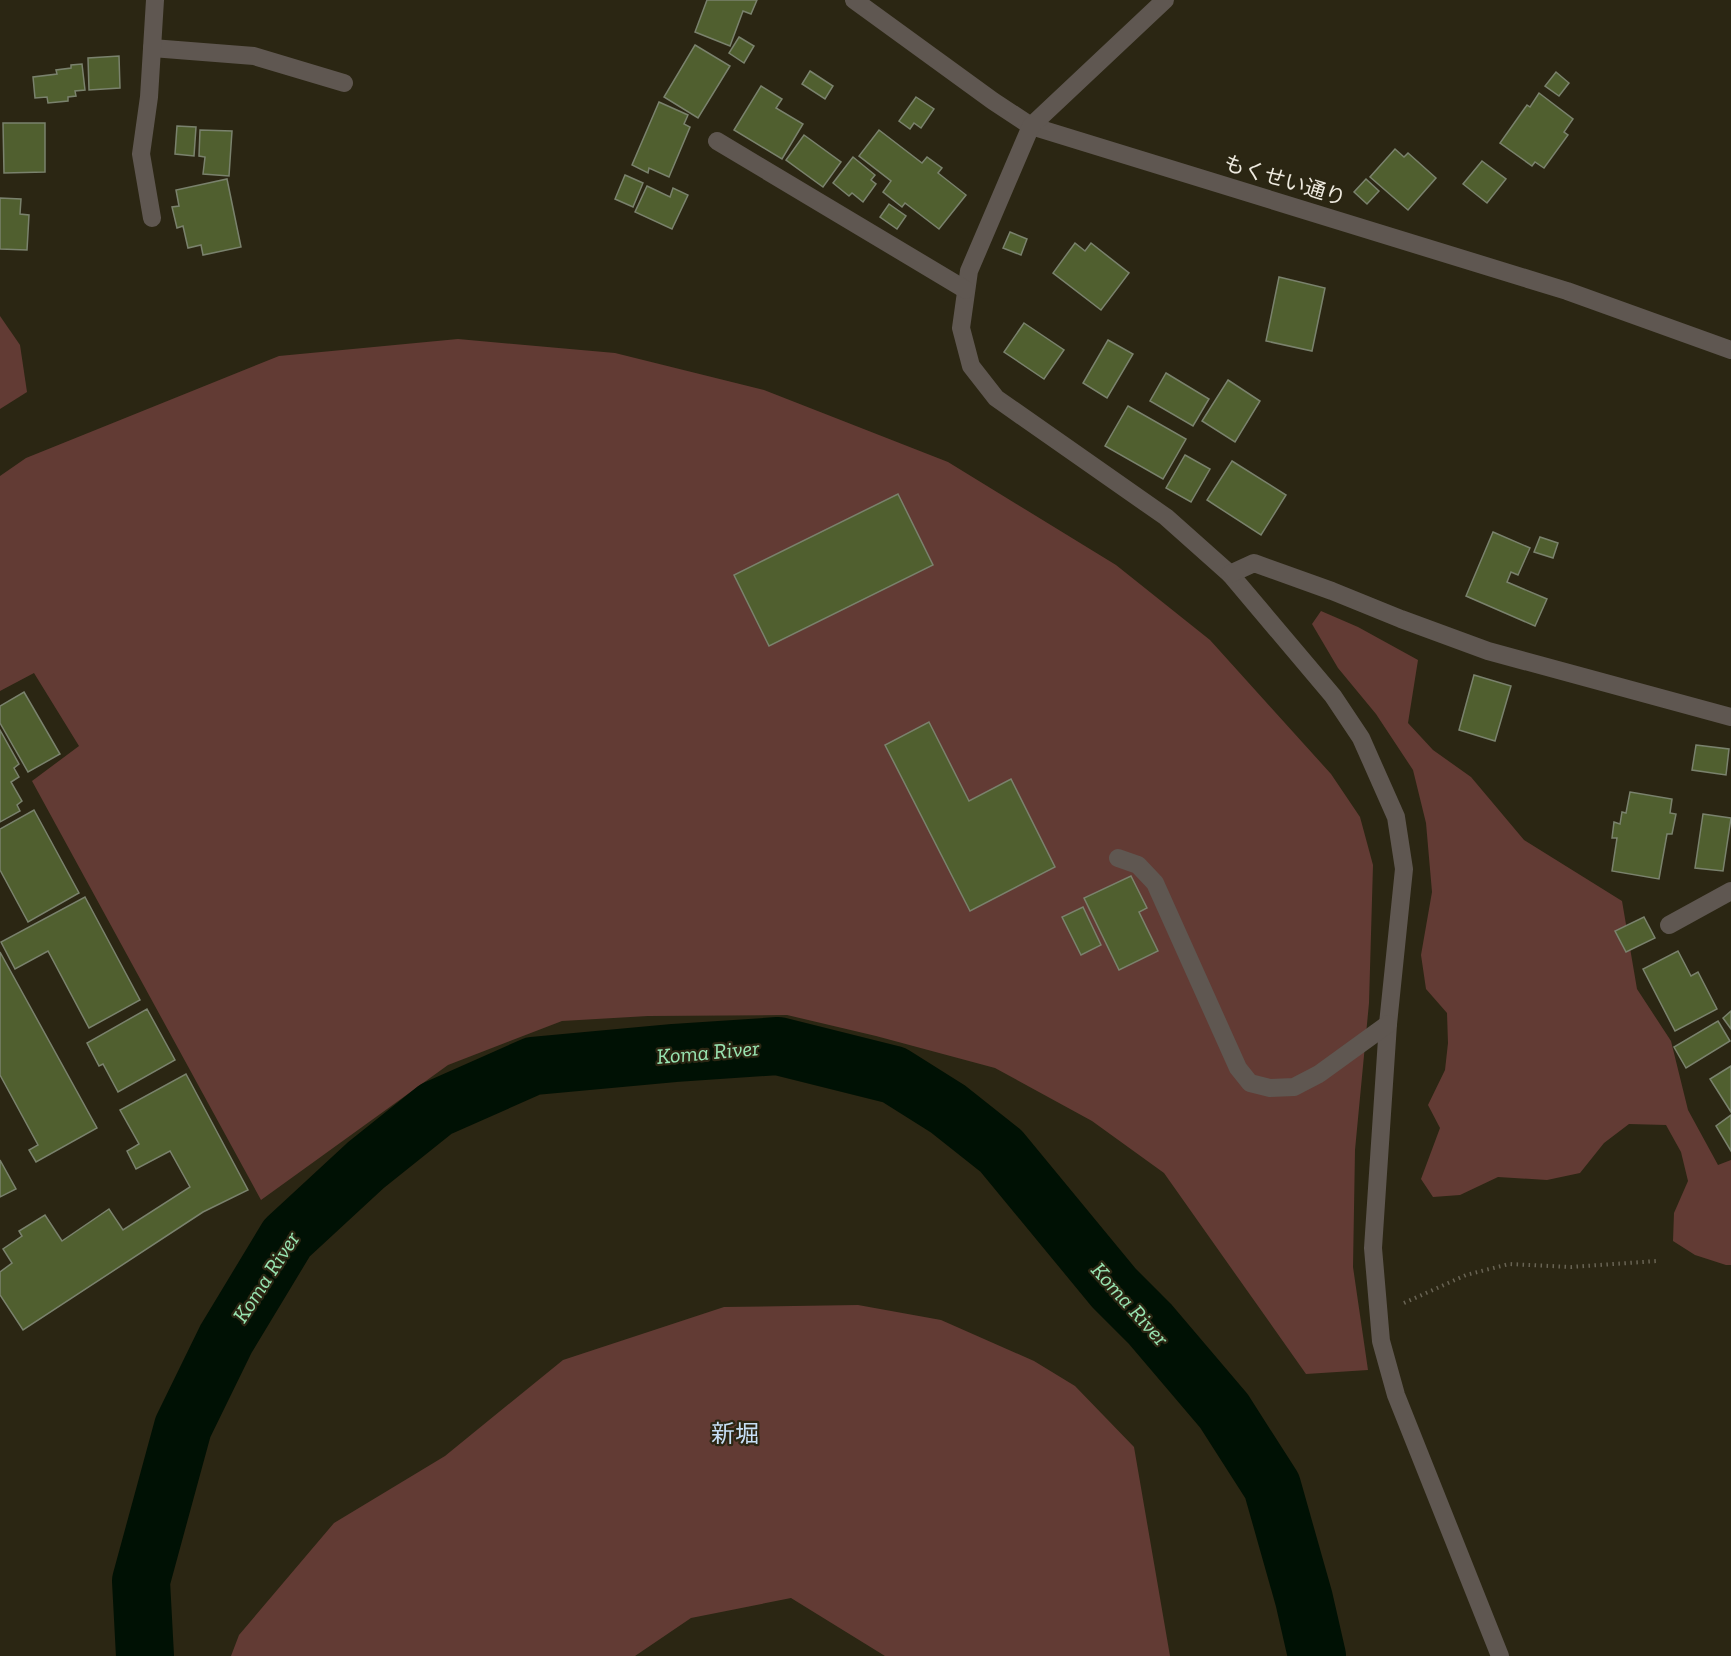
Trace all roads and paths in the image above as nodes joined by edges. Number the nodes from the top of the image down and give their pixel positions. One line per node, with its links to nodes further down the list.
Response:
1 (155, 0): 4 (street)
2 (854, 0): 6 (street, もくせい通り)
3 (1164, 0): 6 (street)
4 (152, 48): 5 (street); 8 (street)
5 (344, 83)
6 (1031, 126): 9 (street); 10 (street, もくせい通り)
7 (717, 141): 9 (street)
8 (152, 218)
9 (966, 290): 11 (street)
10 (1731, 350)
11 (1230, 574): 12 (street); 16 (street)
12 (1731, 717)
13 (1118, 858): 16 (street)
14 (1731, 891): 15 (street)
15 (1669, 925)
16 (1388, 1024): 18 (street)
17 (1657, 1261): 18 (path)
18 (1379, 1316): 19 (street)
19 (1500, 1656)

